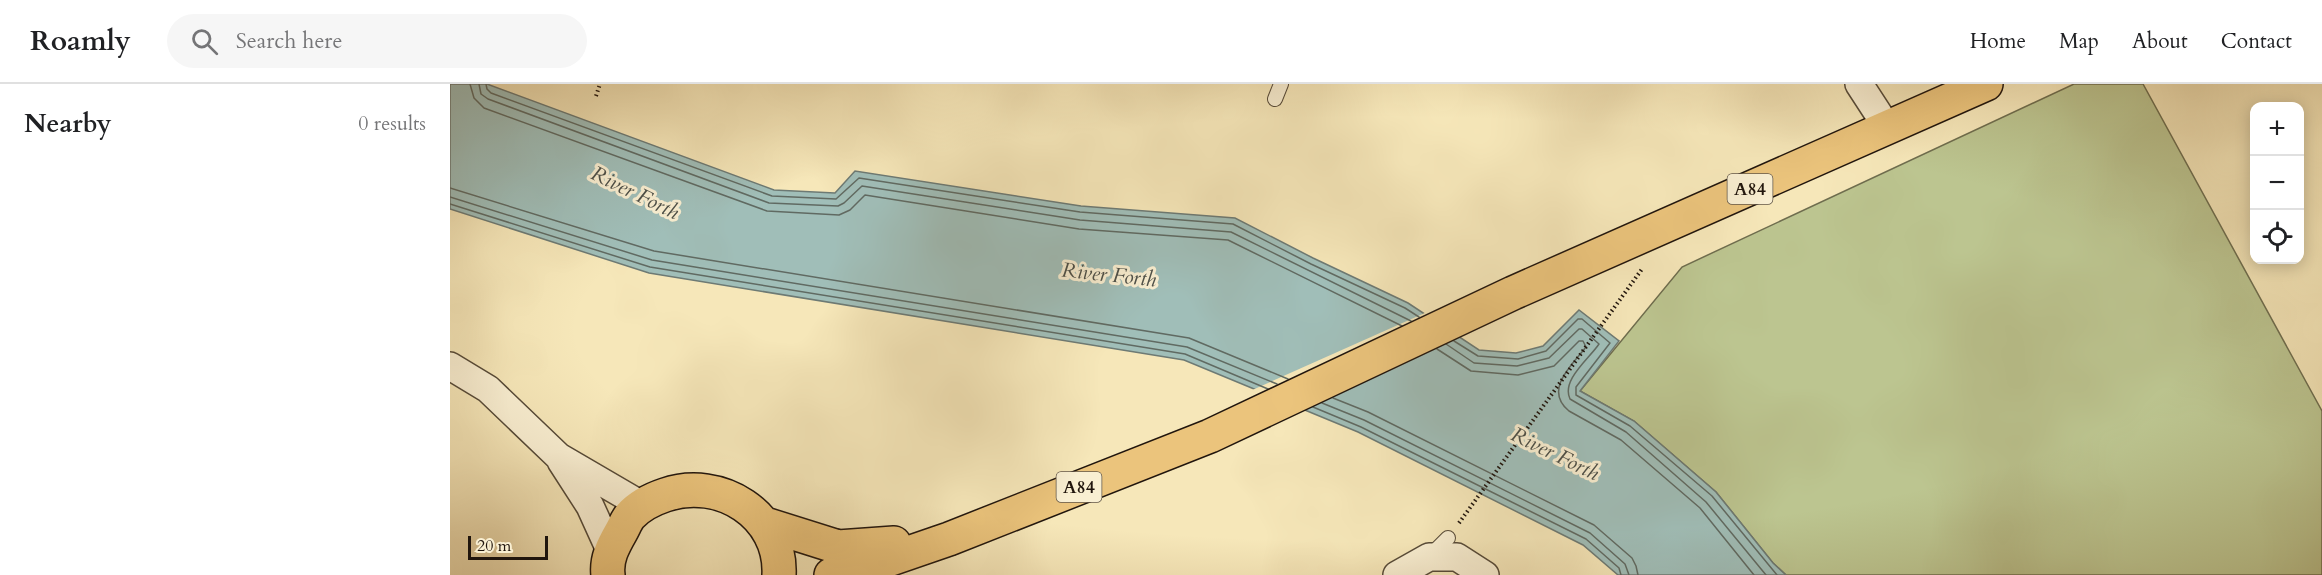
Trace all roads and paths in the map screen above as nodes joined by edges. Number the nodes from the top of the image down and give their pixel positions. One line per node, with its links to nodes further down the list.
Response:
1 (600, 84): 5 (path)
2 (1281, 84): 6 (lane)
3 (1859, 84): 7 (street)
4 (1986, 84): 7 (highway, A84)
5 (596, 96)
6 (1275, 99)
7 (1887, 128): 14 (highway, A84)
8 (1610, 315): 13 (path)
9 (450, 366): 10 (street)
10 (559, 457): 11 (street); 16 (street)
11 (643, 506): 12 (highway, A84); 16 (highway, A84)
12 (765, 524): 14 (highway, A84); 17 (highway, A84)
13 (1448, 538): 15 (lane)
14 (949, 539): 18 (highway, A84)
15 (1428, 557): 19 (street); 20 (street)
16 (607, 567)
17 (779, 575)
18 (831, 575)
19 (1397, 575)
20 (1485, 575)

